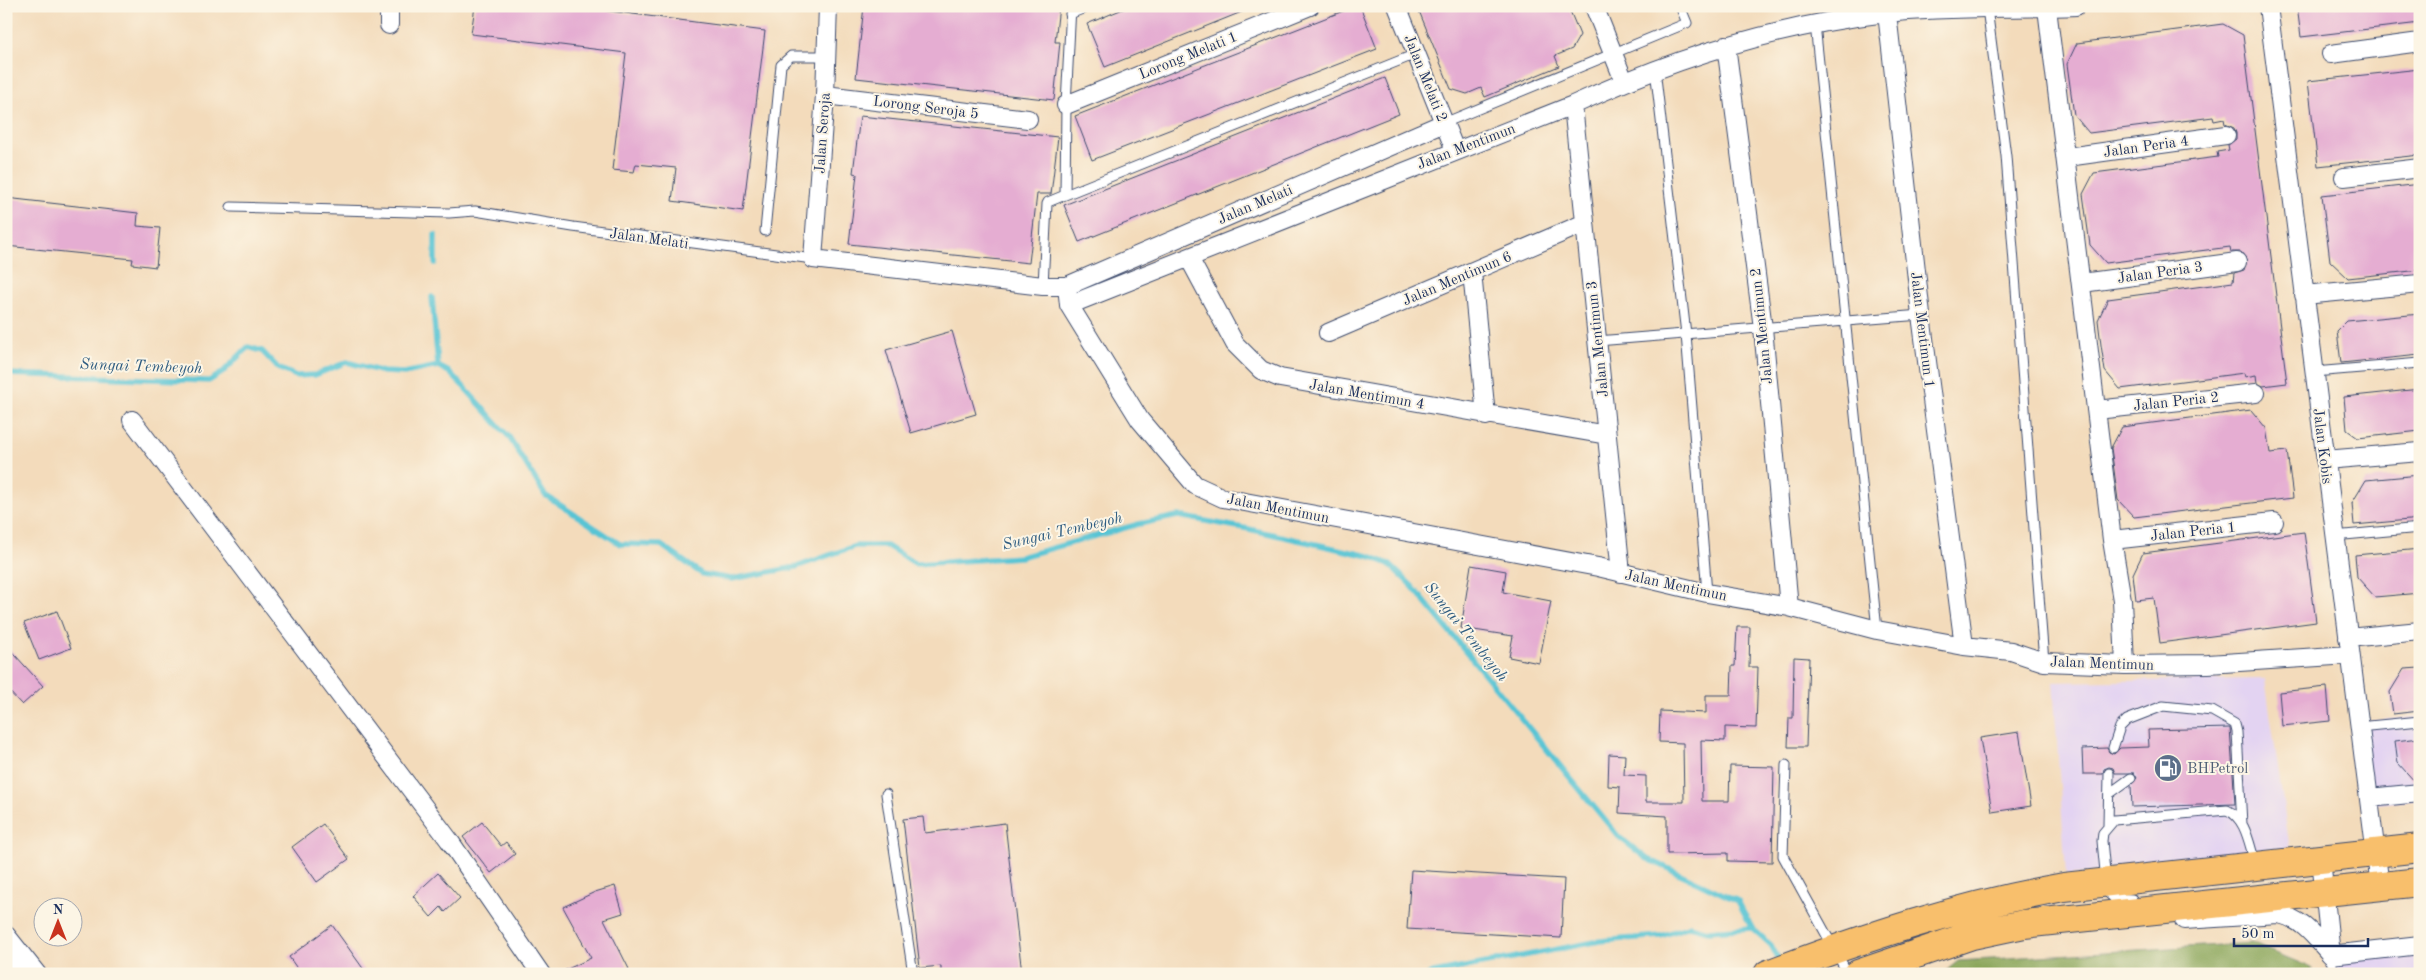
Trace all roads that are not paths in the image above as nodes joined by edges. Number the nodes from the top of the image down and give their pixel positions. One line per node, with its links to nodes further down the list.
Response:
1 (389, 6): 15 (street)
2 (828, 6): 21 (street, Jalan Seroja)
3 (1090, 6): 12 (lane)
4 (1310, 6): 25 (street, Lorong Melati 1)
5 (1397, 6): 18 (street, Jalan Melati 2)
6 (1594, 6): 19 (street)
7 (1680, 6): 19 (lane)
8 (2076, 6): 11 (street, Jalan Mentimun)
9 (2268, 6): 46 (street, Jalan Kobis)
10 (1987, 8): 11 (street, Jalan Mentimun); 13 (street, Jalan Mentimun); 74 (lane)
11 (2047, 8): 31 (street)
12 (1071, 10): 25 (lane)
13 (1887, 13): 14 (street, Jalan Mentimun); 48 (street, Jalan Mentimun 1)
14 (1815, 24): 17 (street, Jalan Mentimun); 49 (lane)
15 (389, 25)
16 (2420, 42): 20 (street)
17 (1726, 45): 22 (street, Jalan Mentimun); 50 (street, Jalan Mentimun 2)
18 (1416, 54): 28 (street, Jalan Melati 2); 34 (lane)
19 (1613, 54): 23 (street); 28 (lane)
20 (2331, 54)
21 (826, 56): 24 (street, Jalan Seroja); 37 (lane)
22 (1655, 68): 23 (street, Jalan Mentimun); 52 (lane)
23 (1624, 81): 26 (street, Jalan Mentimun)
24 (825, 95): 27 (street, Lorong Seroja 5); 39 (street, Jalan Seroja)
25 (1066, 104): 34 (lane)
26 (1573, 104): 30 (street, Jalan Mentimun); 36 (street, Jalan Mentimun 3)
27 (1028, 119)
28 (1444, 124): 30 (street, Jalan Melati 2); 45 (street, Jalan Melati)
29 (2226, 135): 31 (street, Jalan Peria 4)
30 (1455, 150): 38 (street, Jalan Mentimun)
31 (2066, 156): 42 (street)
32 (2420, 168): 33 (street)
33 (2344, 177)
34 (1064, 195): 44 (lane)
35 (231, 207): 39 (lane, Jalan Melati)
36 (1585, 223): 41 (street, Jalan Mentimun 6); 53 (street, Jalan Mentimun 3)
37 (764, 231)
38 (1189, 258): 47 (street, Jalan Mentimun); 58 (street, Jalan Mentimun 4)
39 (813, 259): 44 (street, Jalan Melati)
40 (2238, 262): 42 (street, Jalan Peria 3)
41 (1472, 272): 51 (street, Jalan Mentimun 6); 58 (street)
42 (2082, 283): 57 (street)
43 (2420, 284): 46 (street)
44 (1043, 286): 45 (street, Jalan Melati)
45 (1067, 286): 47 (street)
46 (2304, 294): 55 (street, Jalan Kobis)
47 (1069, 306): 67 (street, Jalan Mentimun)
48 (1920, 315): 49 (lane); 72 (street, Jalan Mentimun 1)
49 (1844, 321): 50 (lane); 70 (lane)
50 (1763, 328): 52 (lane); 69 (street, Jalan Mentimun 2)
51 (1328, 333)
52 (1686, 334): 53 (lane); 68 (lane)
53 (1597, 342): 60 (street, Jalan Mentimun 3)
54 (2420, 363): 55 (lane)
55 (2314, 372): 62 (street, Jalan Kobis)
56 (2256, 393): 57 (street, Jalan Peria 2)
57 (2096, 410): 66 (street)
58 (1486, 416): 60 (street, Jalan Mentimun 4)
59 (132, 420): 107 (street)
60 (1607, 435): 67 (street, Jalan Mentimun 3)
61 (2420, 452): 62 (street)
62 (2325, 460): 65 (street, Jalan Kobis)
63 (2274, 522): 66 (street, Jalan Peria 1)
64 (2420, 528): 65 (lane)
65 (2334, 536): 73 (street, Jalan Kobis)
66 (2112, 540): 75 (street)
67 (1621, 572): 68 (street, Jalan Mentimun)
68 (1707, 593): 69 (street, Jalan Mentimun)
69 (1789, 607): 70 (street, Jalan Mentimun)
70 (1877, 630): 72 (street, Jalan Mentimun)
71 (2420, 631): 73 (street, Jalan Mentimun)
72 (1964, 646): 74 (street, Jalan Mentimun)
73 (2349, 646): 75 (street, Jalan Mentimun); 77 (street, Jalan Kobis)
74 (2044, 662): 75 (street, Jalan Mentimun)
75 (2125, 665)
76 (2420, 721): 77 (lane)
77 (2359, 727): 85 (street, Jalan Kobis)
78 (2113, 748): 86 (lane)
79 (1786, 766): 102 (lane)
80 (2109, 774): 84 (lane)
81 (2131, 778): 84 (lane)
82 (2420, 793): 85 (street)
83 (886, 794): 108 (lane)
84 (2109, 794): 87 (lane)
85 (2369, 798): 89 (street, Jalan Kobis)
86 (2242, 824): 87 (lane); 91 (lane)
87 (2108, 826): 93 (lane)
88 (2420, 848): 89 (highway)
89 (2376, 853): 90 (highway); 94 (street, Jalan Kobis)
90 (2321, 859): 91 (highway); 95 (street)
91 (2256, 867): 93 (highway)
92 (2420, 882): 94 (highway)
93 (2106, 884): 97 (lane); 102 (highway)
94 (2380, 886): 95 (highway)
95 (2325, 893): 98 (highway); 103 (street)
96 (2175, 898): 98 (lane)
97 (2139, 899)
98 (2202, 904): 99 (highway)
99 (2112, 913): 103 (street); 111 (highway)
100 (6, 935): 106 (street)
101 (2420, 945): 103 (street)
102 (1829, 951): 109 (highway); 110 (lane)
103 (2331, 955): 112 (lane)
104 (6, 961): 105 (street)
105 (16, 974)
106 (37, 974)
107 (541, 974)
108 (913, 974)
109 (1768, 974)
110 (1848, 974)
111 (1858, 974)
112 (2333, 974)

